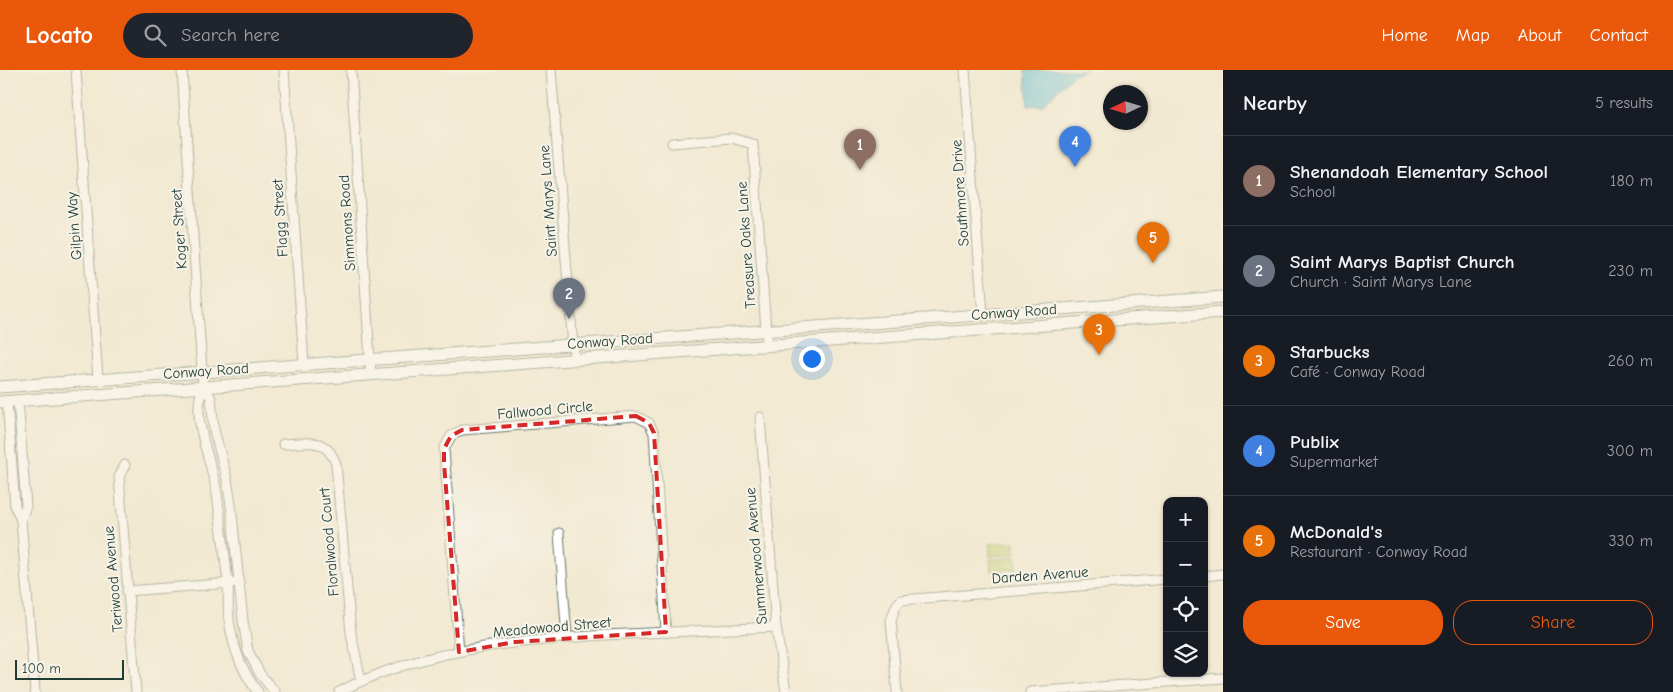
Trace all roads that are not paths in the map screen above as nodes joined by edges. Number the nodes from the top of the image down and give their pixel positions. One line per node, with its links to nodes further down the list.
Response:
1 (76, 70): 26 (street, Gilpin Way)
2 (182, 70): 24 (street, Koger Street)
3 (284, 70): 23 (street, Flagg Street)
4 (350, 70): 21 (street, Simmons Road)
5 (551, 70): 19 (street, Saint Marys Lane)
6 (965, 70): 12 (street, Southmore Drive)
7 (672, 143): 15 (street, Treasure Oaks Lane)
8 (1223, 297): 9 (main road, Conway Road)
9 (1109, 305): 10 (main road, Conway Road); 14 (main road)
10 (1052, 309): 12 (main road, Conway Road); 16 (main road)
11 (1223, 312): 14 (main road, Conway Road)
12 (983, 315): 13 (main road, Conway Road)
13 (902, 320): 15 (main road, Conway Road); 17 (street); 18 (street)
14 (1051, 324): 16 (main road, Conway Road)
15 (766, 330): 19 (main road, Conway Road); 20 (street, Treasure Oaks Lane)
16 (981, 330): 17 (main road, Conway Road)
17 (916, 334): 18 (main road, Conway Road)
18 (899, 336): 20 (main road, Conway Road)
19 (572, 344): 21 (main road, Conway Road); 22 (street, Saint Marys Lane)
20 (767, 345): 22 (main road, Conway Road)
21 (370, 359): 23 (main road, Conway Road); 25 (street, Simmons Road)
22 (574, 359): 25 (main road, Conway Road)
23 (304, 364): 24 (main road, Conway Road)
24 (202, 371): 26 (main road, Conway Road); 28 (street, Koger Street)
25 (371, 374): 28 (main road, Conway Road)
26 (98, 379): 27 (main road, Conway Road)
27 (62, 382): 29 (main road, Conway Road); 30 (main road)
28 (203, 386): 30 (main road, Conway Road); 38 (street); 39 (street)
29 (0, 387)
30 (8, 401): 47 (street)
31 (760, 417): 41 (street, Summerwood Avenue)
32 (283, 444): 46 (street, Floralwood Court)
33 (125, 465): 40 (street, Teriwood Avenue)
34 (559, 534): 43 (street)
35 (1223, 574): 36 (street)
36 (1208, 576)
37 (1163, 579): 53 (street, Darden Avenue)
38 (228, 583): 39 (street); 40 (street); 49 (street)
39 (240, 583): 50 (street)
40 (127, 591): 48 (street, Teriwood Avenue)
41 (776, 628): 42 (street, Meadowood Street); 52 (street, Summerwood Avenue)
42 (666, 632): 43 (street, Meadowood Street); 44 (street, Fallwood Circle)
43 (567, 638): 44 (street, Meadowood Street)
44 (460, 652): 46 (street, Meadowood Street)
45 (1223, 678): 54 (street)
46 (361, 680): 51 (street, Meadowood Street)
47 (35, 692)
48 (136, 692)
49 (258, 692)
50 (275, 692)
51 (339, 692)
52 (786, 692)
53 (897, 692)
54 (1030, 692)

